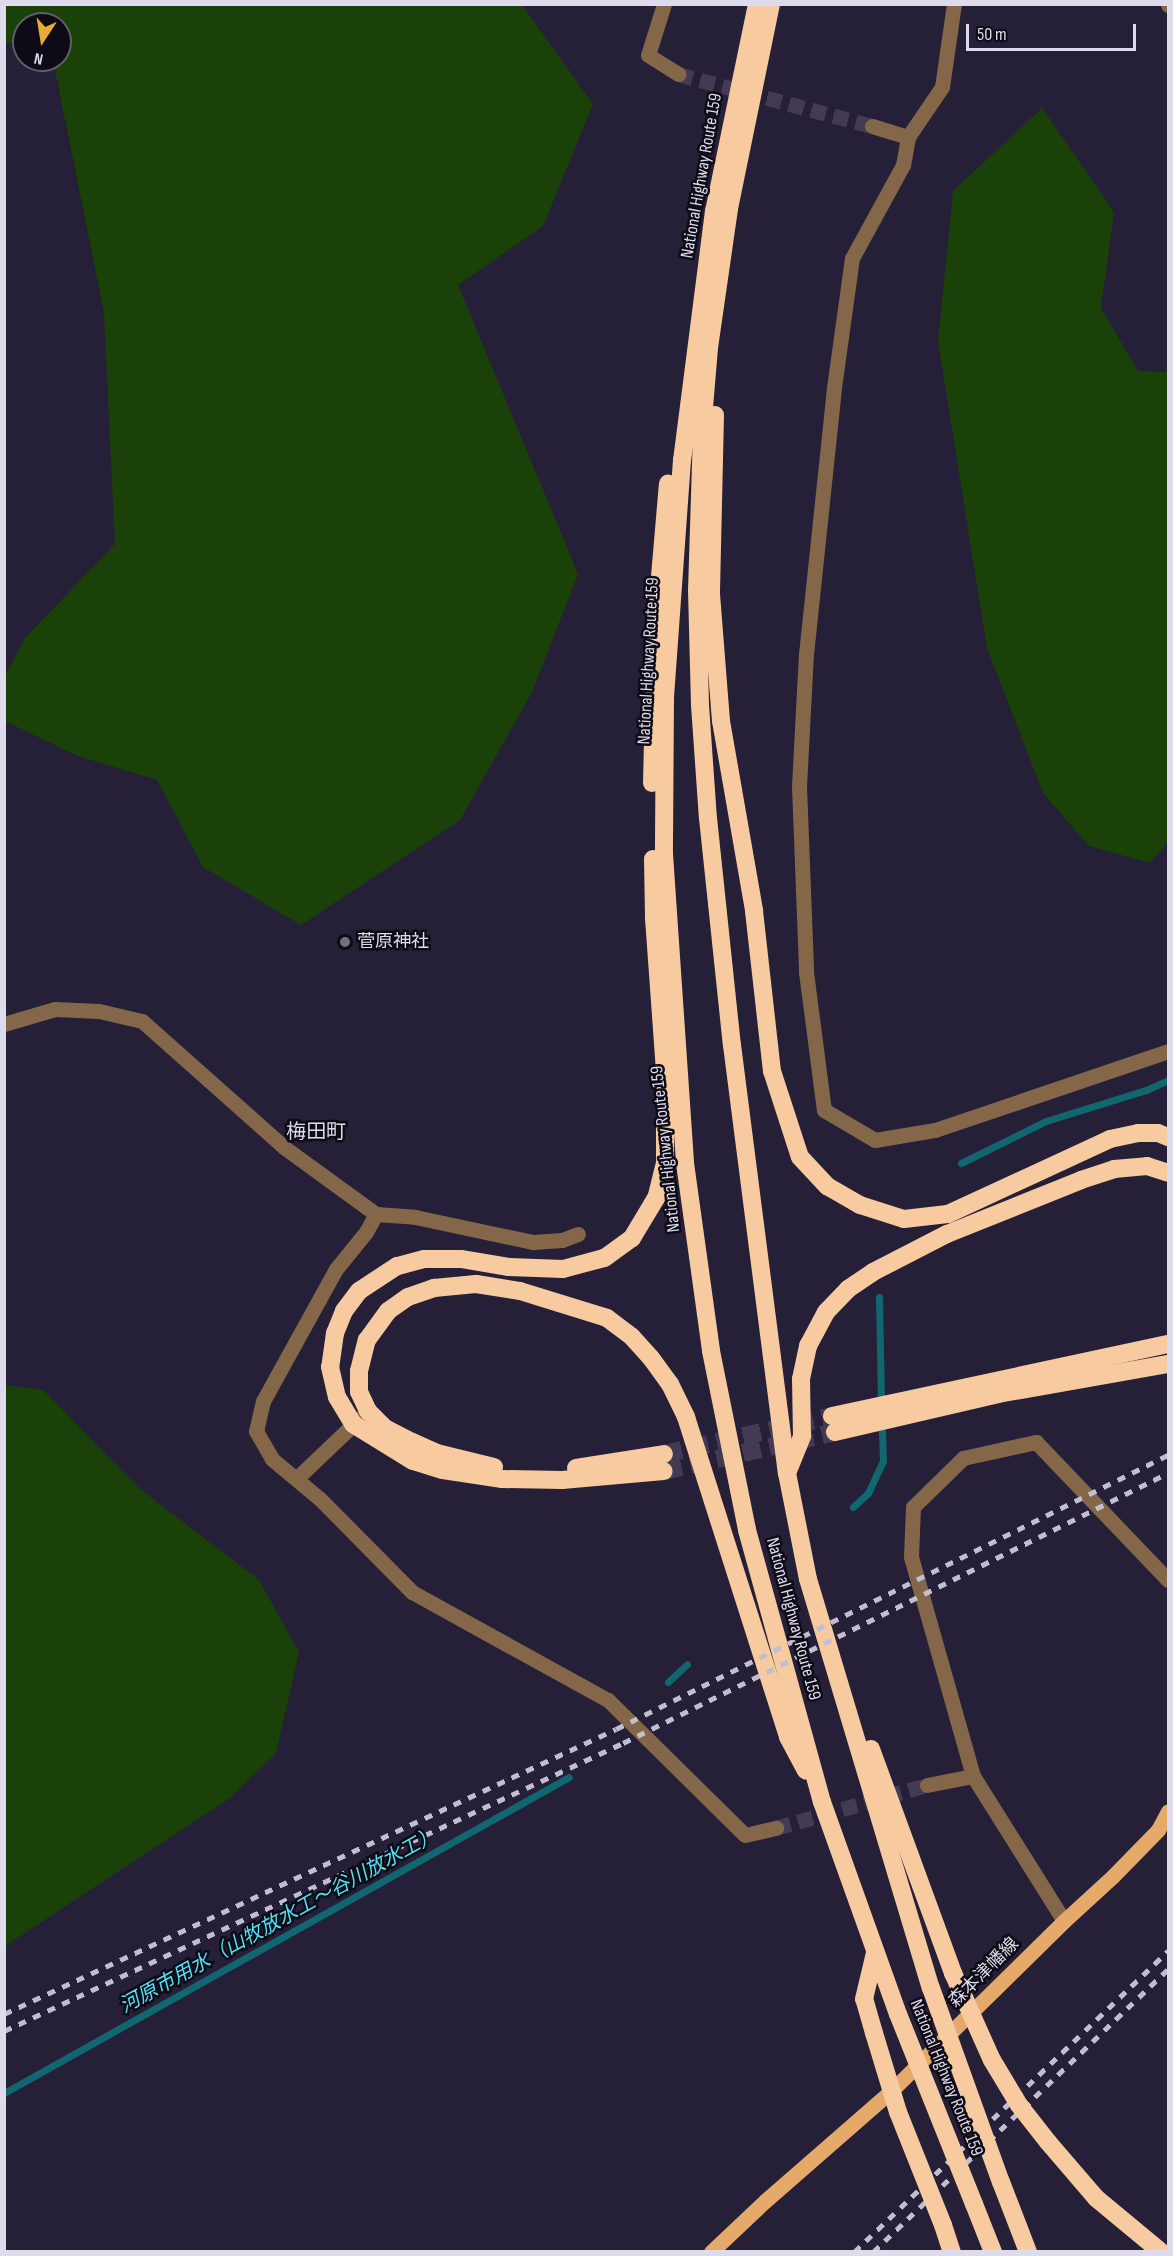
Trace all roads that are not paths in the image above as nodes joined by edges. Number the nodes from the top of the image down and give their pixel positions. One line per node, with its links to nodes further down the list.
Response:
1 (664, 4): 7 (street)
2 (746, 4): 6 (highway)
3 (757, 4): 6 (highway, National Highway Route 159)
4 (771, 4): 10 (highway, National Highway Route 159)
5 (954, 4): 9 (street)
6 (742, 67): 11 (highway, National Highway Route 159)
7 (678, 74)
8 (872, 126): 9 (street)
9 (908, 137): 13 (street)
10 (723, 249): 14 (highway); 22 (highway, National Highway Route 159)
11 (682, 460): 21 (highway); 28 (highway, National Highway Route 159)
12 (4, 1024): 16 (street)
13 (1168, 1051)
14 (1168, 1137)
15 (1168, 1173): 22 (highway)
16 (376, 1214): 17 (street); 23 (street)
17 (578, 1234)
18 (1168, 1344): 19 (highway)
19 (1168, 1364)
20 (368, 1412): 21 (street); 21 (highway); 28 (highway)
21 (353, 1424): 23 (street)
22 (787, 1473): 24 (highway, National Highway Route 159)
23 (297, 1478): 30 (street)
24 (808, 1579): 36 (highway, National Highway Route 159, bridge); 37 (highway, bridge)
25 (1168, 1580): 26 (street)
26 (973, 1776): 27 (street); 31 (street)
27 (927, 1785)
28 (822, 1802): 32 (highway, National Highway Route 159)
29 (1168, 1811): 31 (main road, 森本津幡線)
30 (776, 1828)
31 (1064, 1921): 33 (main road, 森本津幡線)
32 (875, 1953): 34 (highway, bridge); 35 (highway, National Highway Route 159, bridge)
33 (711, 2252)
34 (952, 2252)
35 (993, 2252)
36 (1028, 2252)
37 (1161, 2252)

